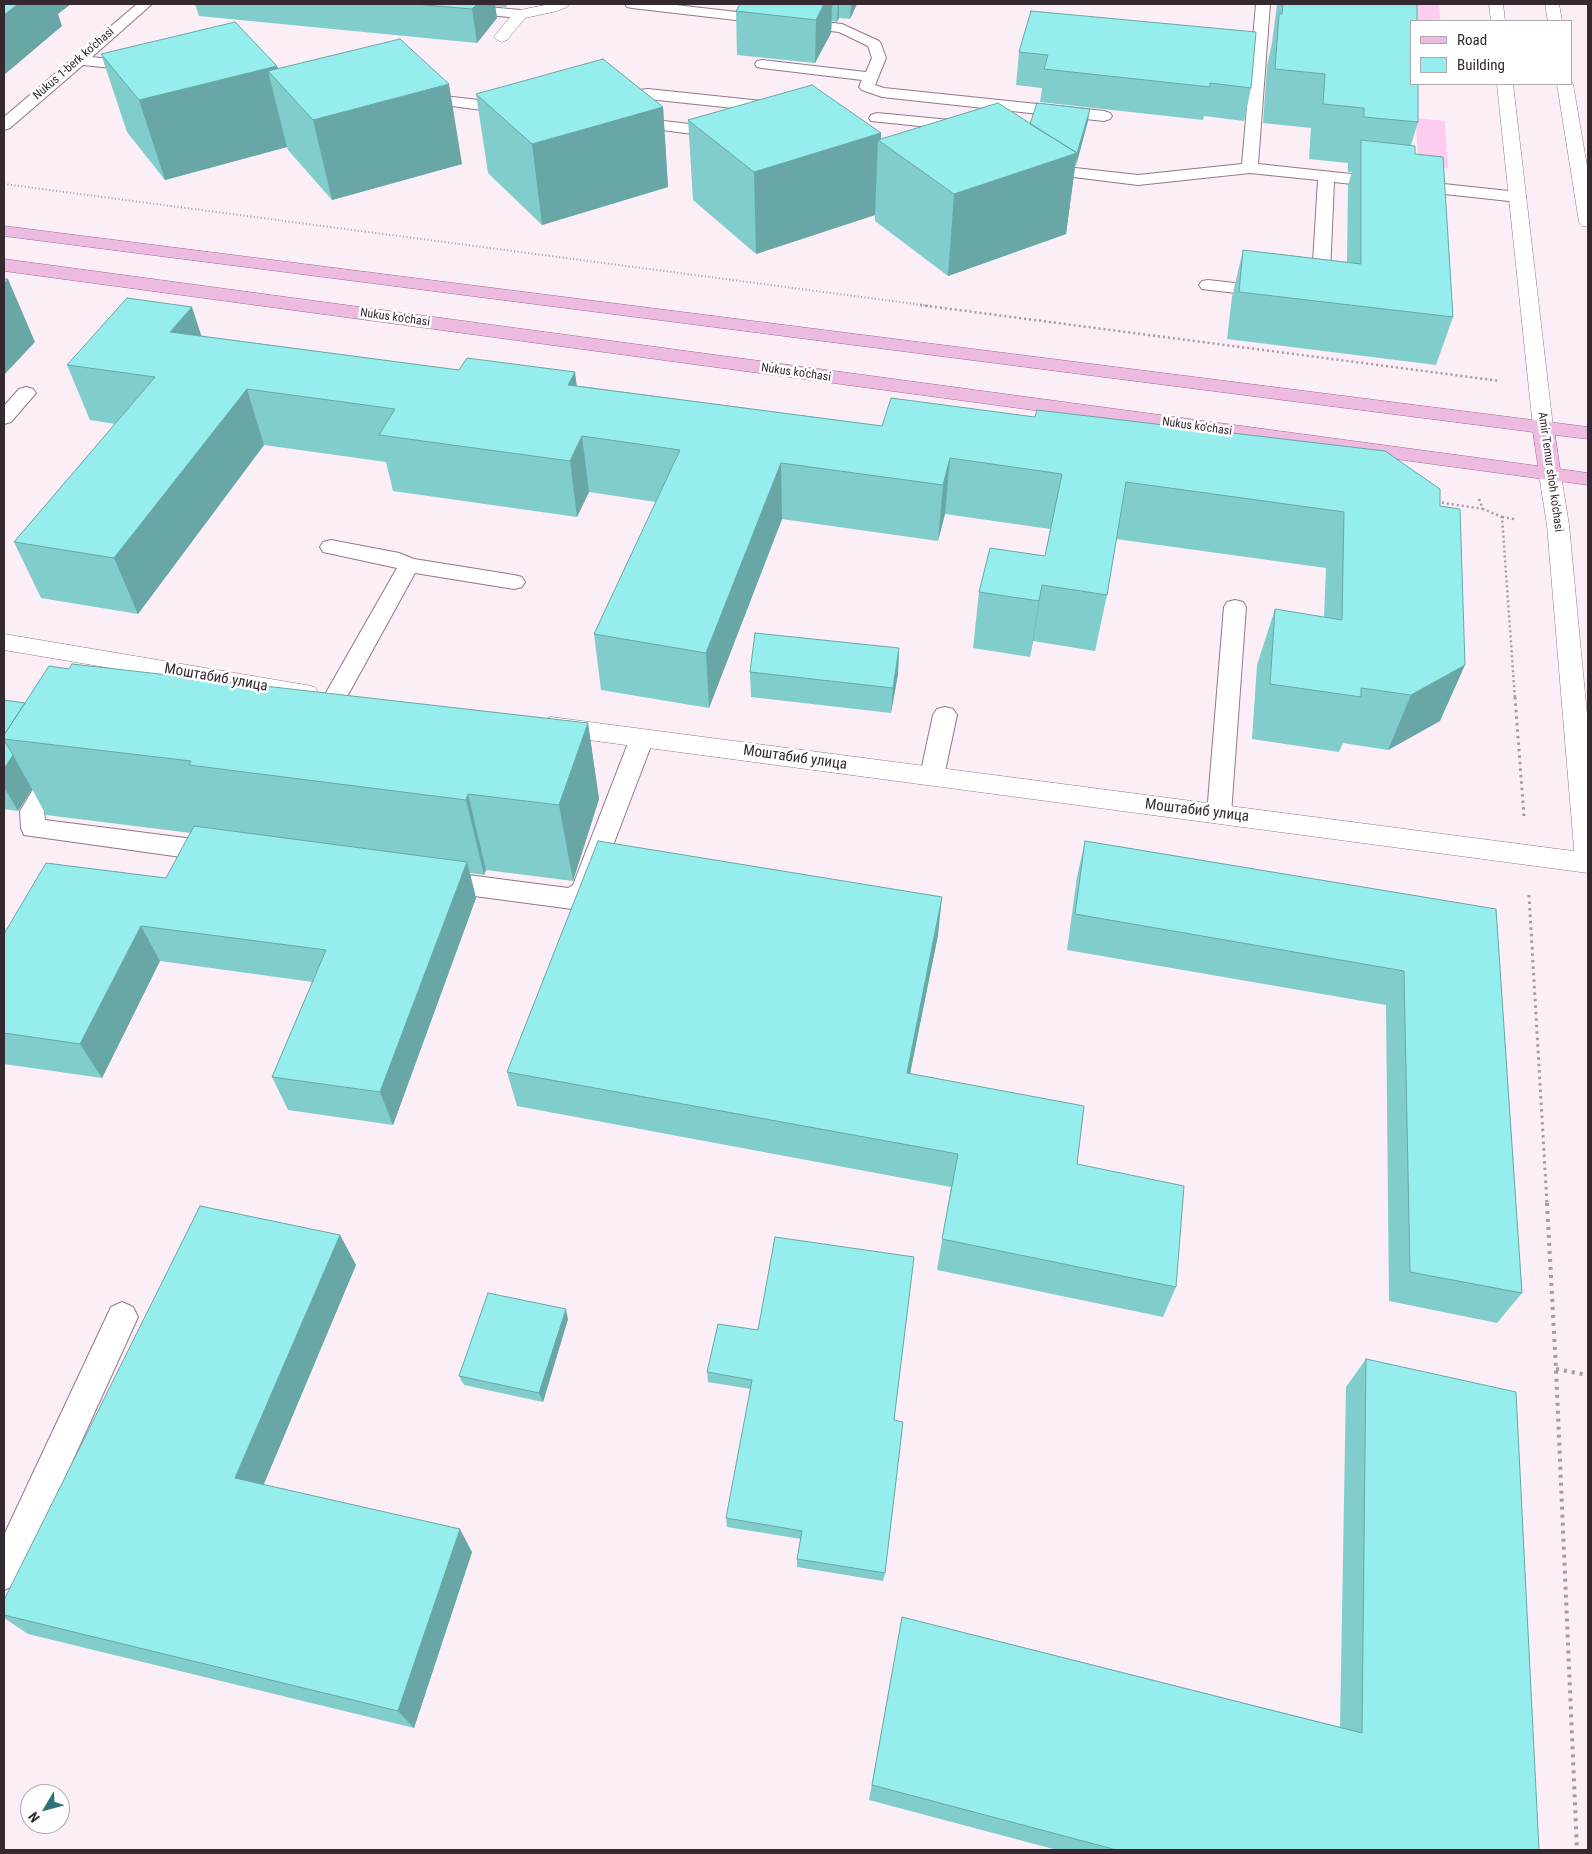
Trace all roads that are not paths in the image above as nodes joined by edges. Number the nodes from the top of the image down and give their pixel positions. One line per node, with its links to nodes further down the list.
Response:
1 (144, 4): 12 (lane, Nukus 1-berk ko'chasi)
2 (414, 4): 8 (lane)
3 (562, 4): 8 (main road)
4 (632, 4): 15 (lane)
5 (1263, 4): 27 (lane)
6 (1496, 4): 9 (main road)
7 (1552, 4): 10 (main road)
8 (520, 14): 11 (main road)
9 (1498, 20)
10 (1555, 20)
11 (502, 37)
12 (79, 60): 14 (lane); 23 (lane, Nukus 1-berk ko'chasi)
13 (762, 64): 15 (lane)
14 (158, 69)
15 (871, 78): 21 (lane)
16 (1505, 85): 29 (main road, Amir Temur shoh ko'chasi)
17 (1565, 85): 30 (main road)
18 (407, 97): 20 (lane)
19 (795, 109): 24 (lane)
20 (531, 111)
21 (1104, 116)
22 (877, 118): 25 (lane)
23 (4, 125)
24 (736, 134)
25 (970, 142)
26 (1022, 167): 27 (lane)
27 (1250, 168): 28 (lane)
28 (1326, 176): 29 (lane); 35 (lane)
29 (1518, 196): 38 (main road, Amir Temur shoh ko'chasi)
30 (1588, 222)
31 (4, 231): 38 (main road)
32 (4, 265): 40 (main road, Nukus ko'chasi)
33 (1208, 285): 34 (lane)
34 (1282, 293)
35 (1301, 295)
36 (26, 393): 37 (lane)
37 (4, 418)
38 (1543, 427): 39 (main road); 40 (main road, Amir Temur shoh ko'chasi)
39 (1588, 433)
40 (1550, 475): 41 (main road, Nukus ko'chasi); 57 (main road, Amir Temur shoh ko'chasi)
41 (1588, 479)
42 (330, 547): 43 (lane)
43 (409, 565): 44 (lane); 49 (lane)
44 (514, 582)
45 (1235, 607): 55 (lane)
46 (4, 642): 47 (main road, Моштабиб улица)
47 (125, 662): 48 (lane); 49 (main road, Моштабиб улица)
48 (110, 687)
49 (345, 699)
50 (945, 716): 54 (lane)
51 (533, 724): 52 (main road, Моштабиб улица)
52 (642, 738): 54 (main road, Моштабиб улица); 58 (lane)
53 (68, 753): 56 (lane)
54 (932, 776): 55 (main road, Моштабиб улица)
55 (1220, 814): 57 (main road, Моштабиб улица)
56 (239, 855)
57 (1588, 862)
58 (415, 878)
59 (122, 1317): 60 (lane)
60 (4, 1573)

